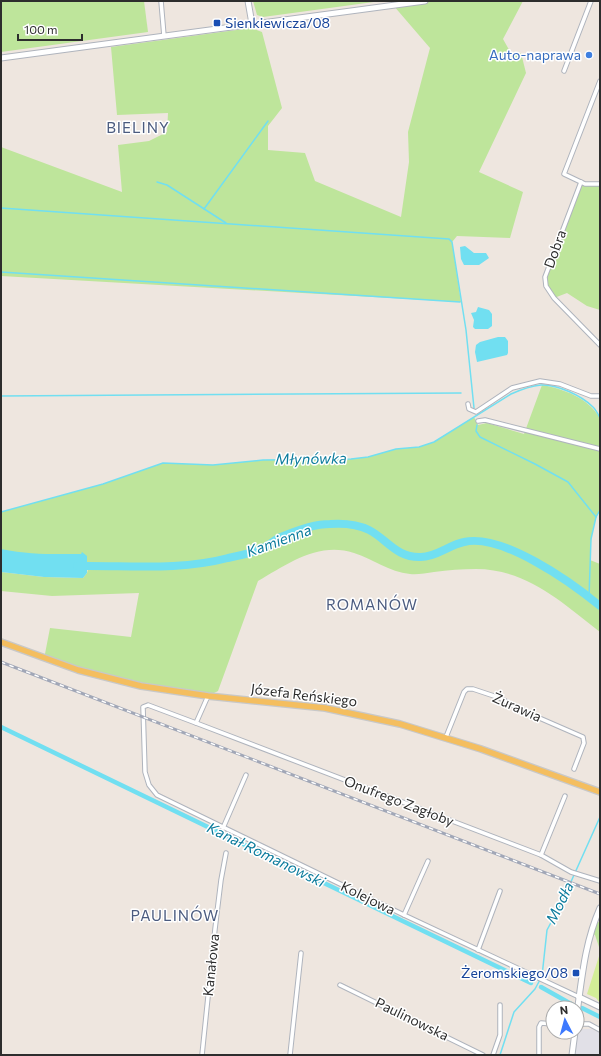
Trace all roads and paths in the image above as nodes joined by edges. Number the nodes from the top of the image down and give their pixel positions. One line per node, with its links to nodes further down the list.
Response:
1 (161, 1): 6 (street)
2 (248, 1): 5 (main road)
3 (425, 1): 5 (main road)
4 (591, 1): 8 (street)
5 (252, 24): 6 (main road)
6 (164, 36): 7 (main road)
7 (1, 58)
8 (564, 71)
9 (600, 81): 10 (street)
10 (581, 182): 11 (street); 12 (street, Dobra)
11 (600, 184)
12 (600, 345)
13 (600, 396): 14 (street)
14 (468, 404)
15 (478, 421): 16 (street)
16 (600, 449)
17 (1, 642): 18 (main road, Józefa Reńskiego)
18 (208, 696): 20 (street); 21 (main road, Józefa Reńskiego)
19 (145, 706): 20 (street, Onufrego Zagłoby); 26 (street, Kolejowa)
20 (196, 724): 28 (street, Onufrego Zagłoby)
21 (446, 738): 22 (street, Żurawia); 24 (main road, Józefa Reńskiego)
22 (574, 769)
23 (246, 775): 26 (street)
24 (600, 792)
25 (565, 796): 28 (street)
26 (223, 828): 33 (street, Kolejowa)
27 (226, 853): 45 (street, Kanałowa)
28 (541, 855): 30 (street, Onufrego Zagłoby)
29 (428, 861): 33 (street, Kolejowa)
30 (600, 881)
31 (500, 891): 34 (street)
32 (600, 908): 37 (main road)
33 (404, 915): 34 (street, Kolejowa)
34 (478, 950): 37 (street, Kolejowa)
35 (301, 953): 46 (street)
36 (340, 985): 47 (street, Paulinowska)
37 (579, 997): 38 (main road); 40 (main road, Kolejowa)
38 (579, 1000)
39 (500, 1005): 48 (street)
40 (600, 1006)
41 (545, 1023): 49 (street)
42 (585, 1024): 43 (street)
43 (600, 1030)
44 (574, 1040): 50 (main road)
45 (202, 1055)
46 (290, 1055)
47 (483, 1055)
48 (493, 1055)
49 (539, 1055)
50 (572, 1055)

